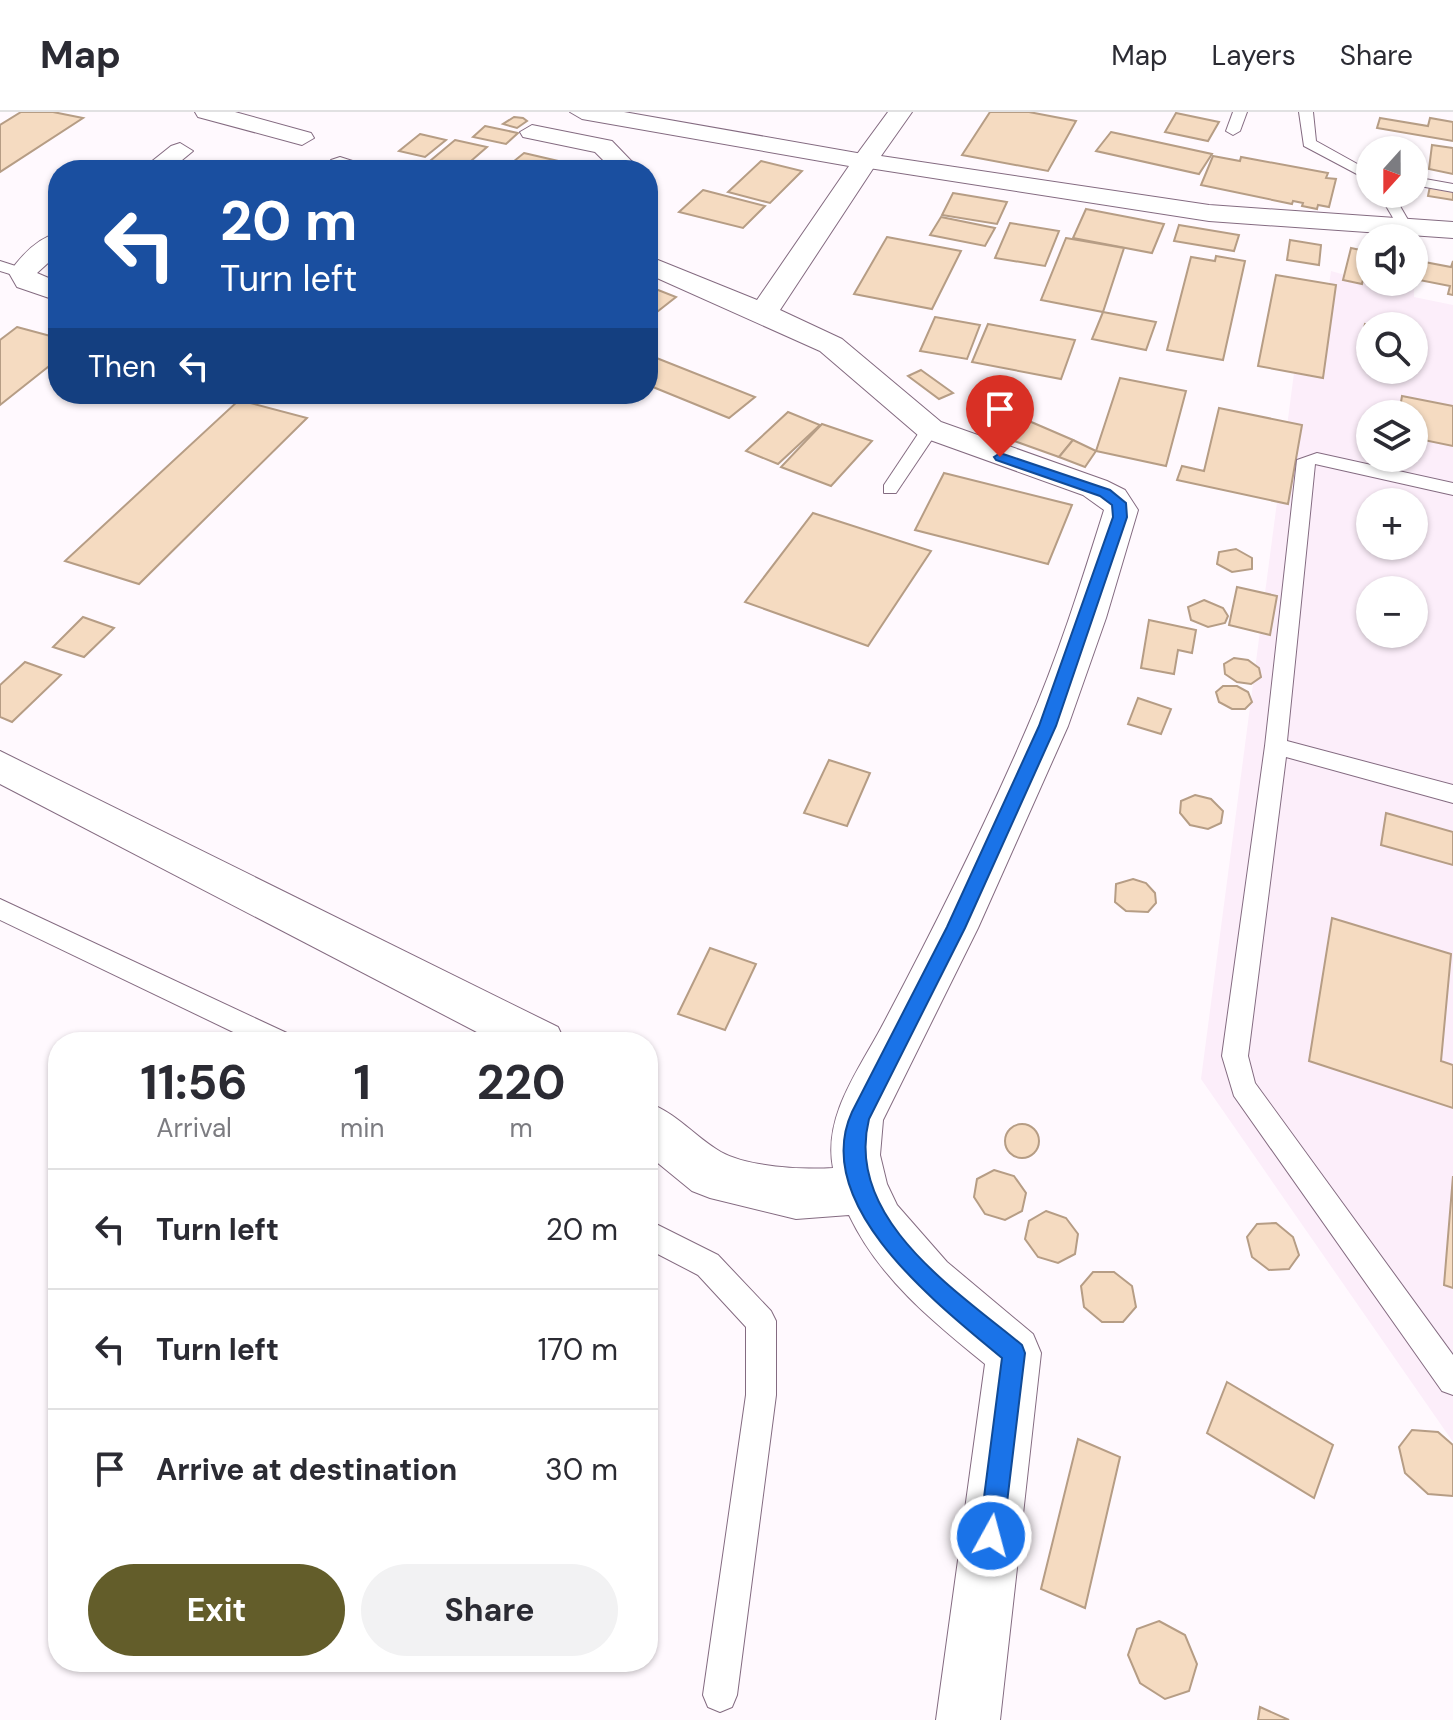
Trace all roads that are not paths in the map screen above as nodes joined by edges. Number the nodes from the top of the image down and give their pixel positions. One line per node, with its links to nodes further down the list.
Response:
1 (207, 112): 8 (street)
2 (582, 112): 12 (street)
3 (900, 112): 12 (street)
4 (1240, 112): 6 (lane)
5 (1306, 112): 13 (lane)
6 (1233, 131)
7 (532, 132): 11 (street)
8 (302, 138)
9 (180, 151): 10 (street)
10 (168, 160)
11 (617, 160)
12 (865, 161): 16 (street); 23 (street)
13 (1356, 169)
14 (1428, 184): 15 (lane)
15 (1453, 188)
16 (1356, 224)
17 (1428, 227): 18 (street)
18 (1453, 230)
19 (48, 249): 21 (street)
20 (658, 268): 23 (street)
21 (12, 270): 22 (street)
22 (48, 288)
23 (763, 313): 24 (street)
24 (930, 429): 25 (lane); 34 (street)
25 (890, 489)
26 (1453, 489): 27 (lane)
27 (1276, 746): 29 (lane); 36 (lane)
28 (0, 766): 32 (street)
29 (1453, 794)
30 (0, 909): 31 (lane)
31 (259, 1032)
32 (521, 1032)
33 (658, 1133): 34 (street)
34 (864, 1190): 38 (street)
35 (658, 1239): 37 (lane)
36 (1453, 1380)
37 (720, 1695)
38 (968, 1720)

